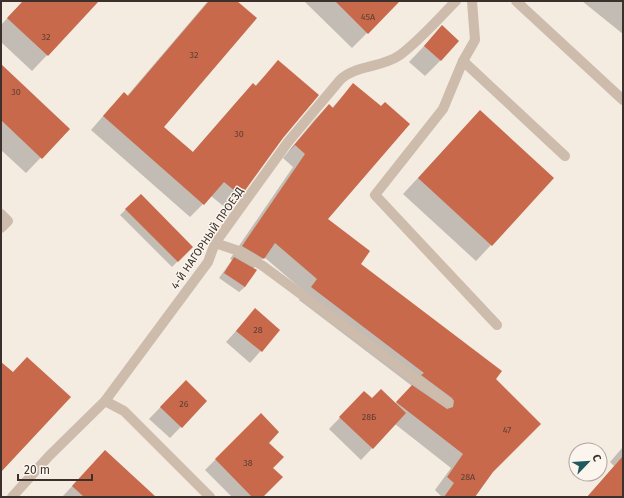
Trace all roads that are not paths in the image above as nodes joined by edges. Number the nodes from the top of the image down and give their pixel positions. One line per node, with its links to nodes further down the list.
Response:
1 (456, 1): 9 (street, 4-Й НАГОРНЫЙ ПРОЕЗД)
2 (472, 1): 4 (street)
3 (516, 1): 5 (street)
4 (463, 61): 6 (street); 10 (street)
5 (623, 100)
6 (564, 156)
7 (1, 214): 8 (street)
8 (1, 228)
9 (215, 243): 11 (street, 4-Й НАГОРНЫЙ ПРОЕЗД); 12 (street)
10 (498, 325)
11 (105, 401): 13 (street, 4-Й НАГОРНЫЙ ПРОЕЗД); 14 (street)
12 (448, 403)
13 (12, 497)
14 (210, 497)

